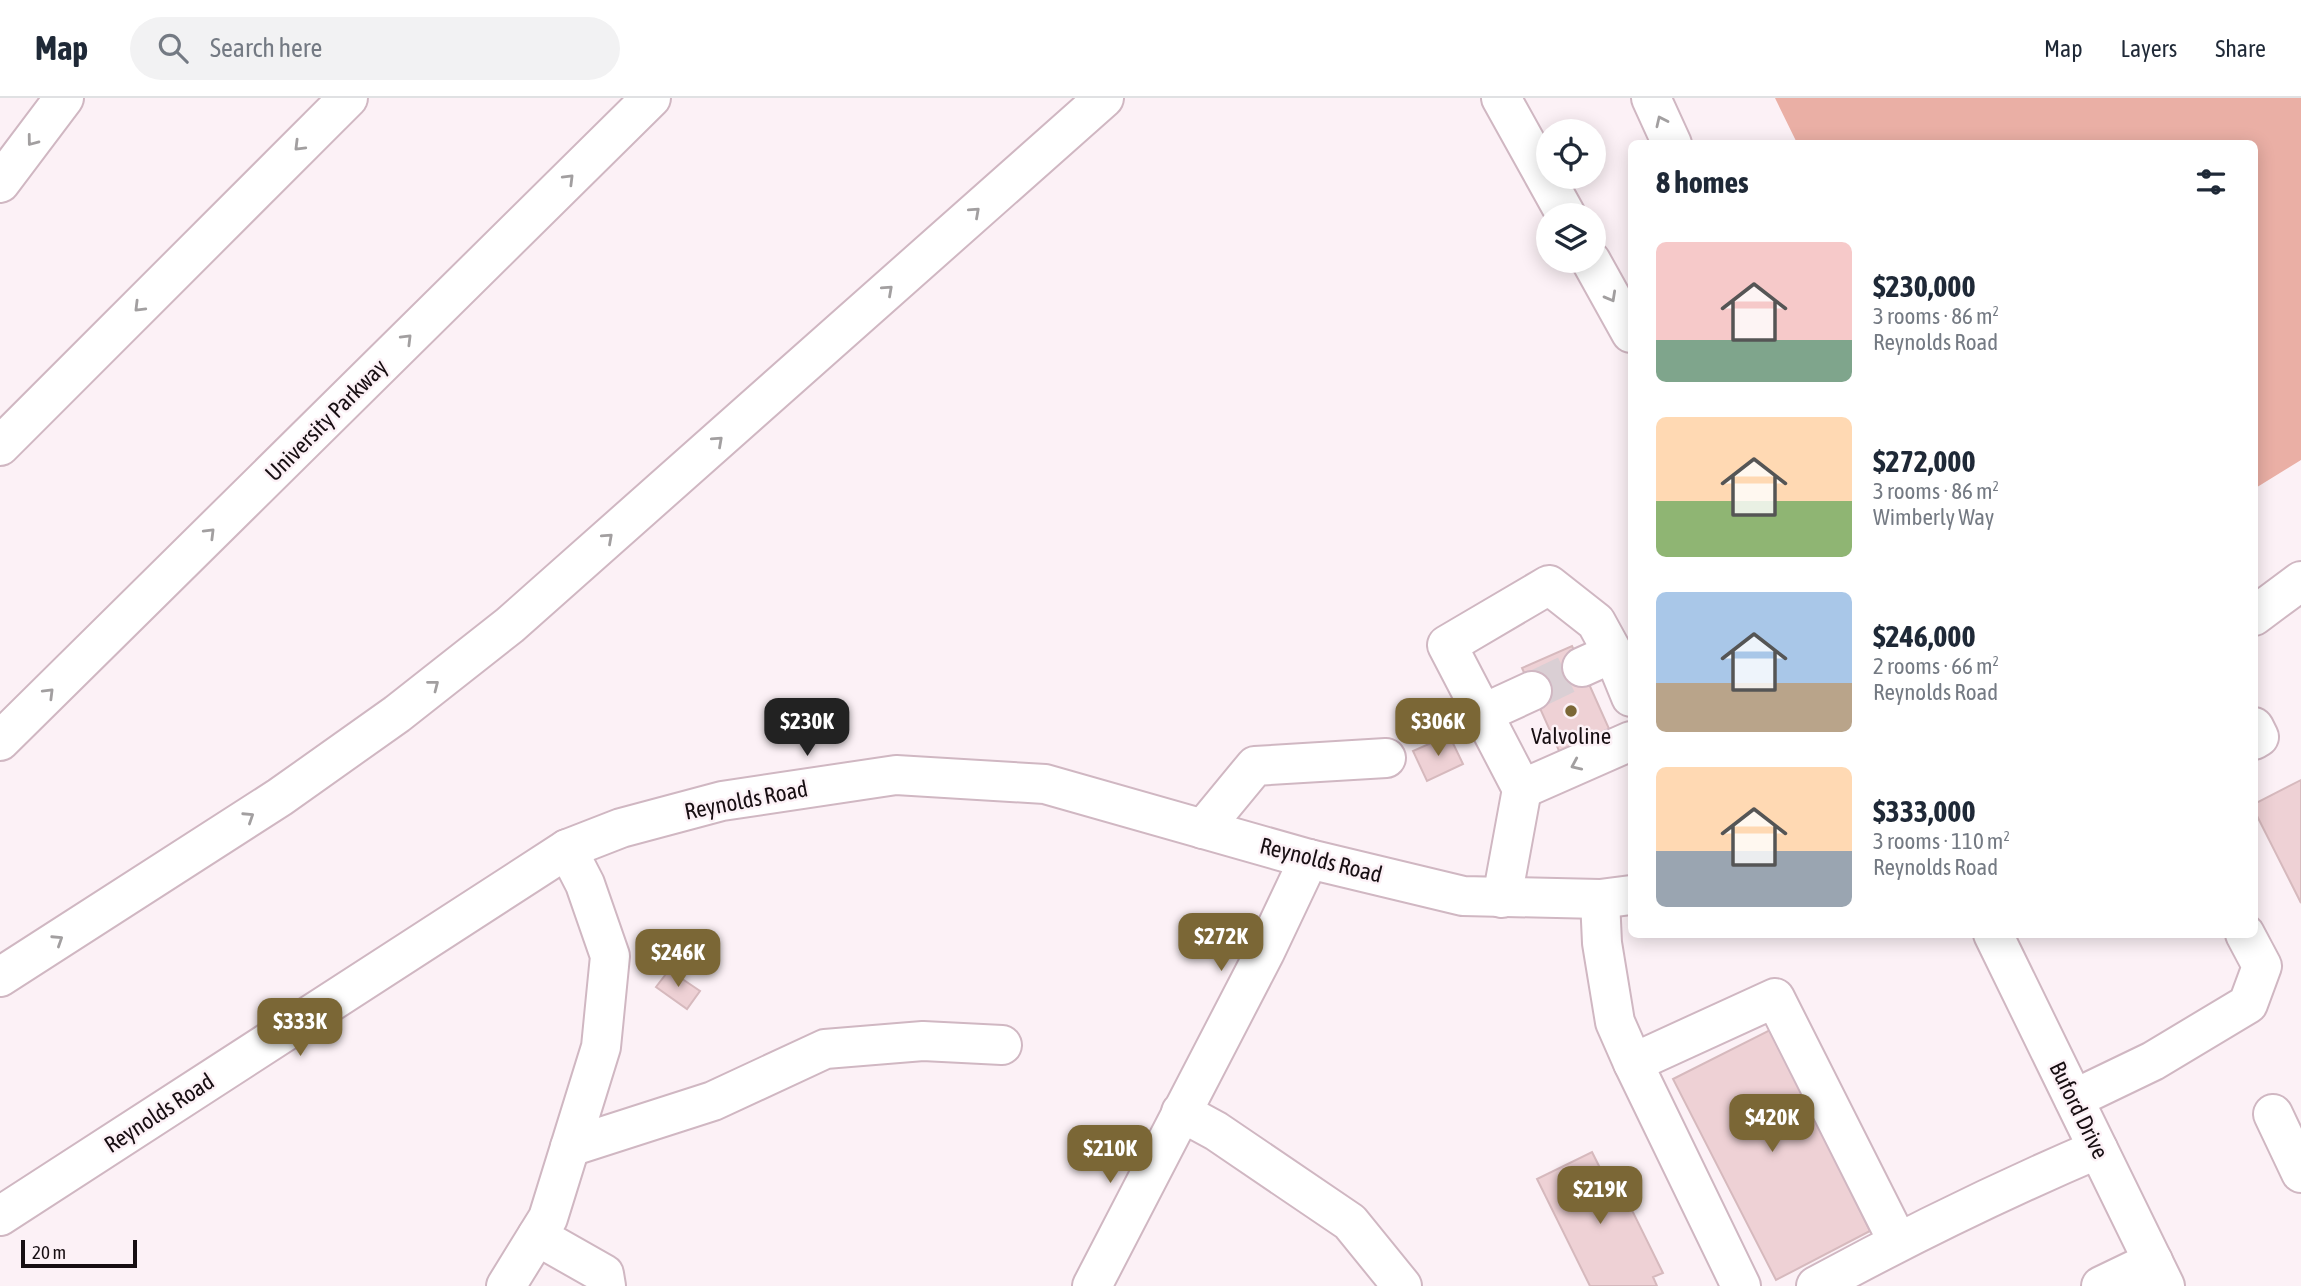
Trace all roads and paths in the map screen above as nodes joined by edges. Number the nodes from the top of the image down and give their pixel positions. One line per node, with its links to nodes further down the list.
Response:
1 (64, 98): 8 (main road, one-way to 8)
2 (348, 98): 12 (main road, one-way to 12)
3 (651, 98): 18 (main road, University Parkway, one-way to 3)
4 (1104, 98): 29 (main road, one-way to 4)
5 (1501, 98): 9 (main road)
6 (1651, 98): 7 (main road, one-way to 6)
7 (1670, 140)
8 (0, 183)
9 (1559, 203)
10 (1598, 273): 11 (main road, one-way to 11)
11 (1628, 328)
12 (0, 446)
13 (2301, 582): 14 (main road)
14 (2258, 613)
15 (1532, 691): 17 (main road)
16 (1628, 694): 17 (main road)
17 (1482, 714): 21 (main road)
18 (0, 741)
19 (1628, 742): 21 (main road, one-way to 21)
20 (1386, 758): 22 (main road)
21 (1522, 789): 26 (main road)
22 (1203, 828): 23 (main road, Reynolds Road); 24 (main road, Reynolds Road)
23 (567, 849): 35 (main road); 38 (main road, Reynolds Road)
24 (1309, 859): 26 (main road, Reynolds Road); 33 (main road)
25 (1616, 897): 26 (main road, Reynolds Road); 31 (main road)
26 (1502, 898)
27 (1995, 938): 32 (main road, Buford Drive)
28 (2247, 938): 32 (main road)
29 (0, 976)
30 (1002, 1045): 35 (main road)
31 (1633, 1063): 40 (main road); 46 (main road)
32 (2074, 1099): 36 (main road, Buford Drive)
33 (1181, 1112): 44 (main road); 45 (main road)
34 (2273, 1114): 37 (main road)
35 (570, 1147): 39 (main road)
36 (2098, 1149): 40 (main road); 41 (main road, Buford Drive)
37 (2301, 1173)
38 (0, 1216)
39 (537, 1236): 42 (main road); 43 (main road)
40 (1899, 1242): 47 (main road)
41 (2159, 1274): 48 (main road)
42 (506, 1286)
43 (606, 1286)
44 (1092, 1286)
45 (1402, 1286)
46 (1741, 1286)
47 (1815, 1286)
48 (2101, 1286)

